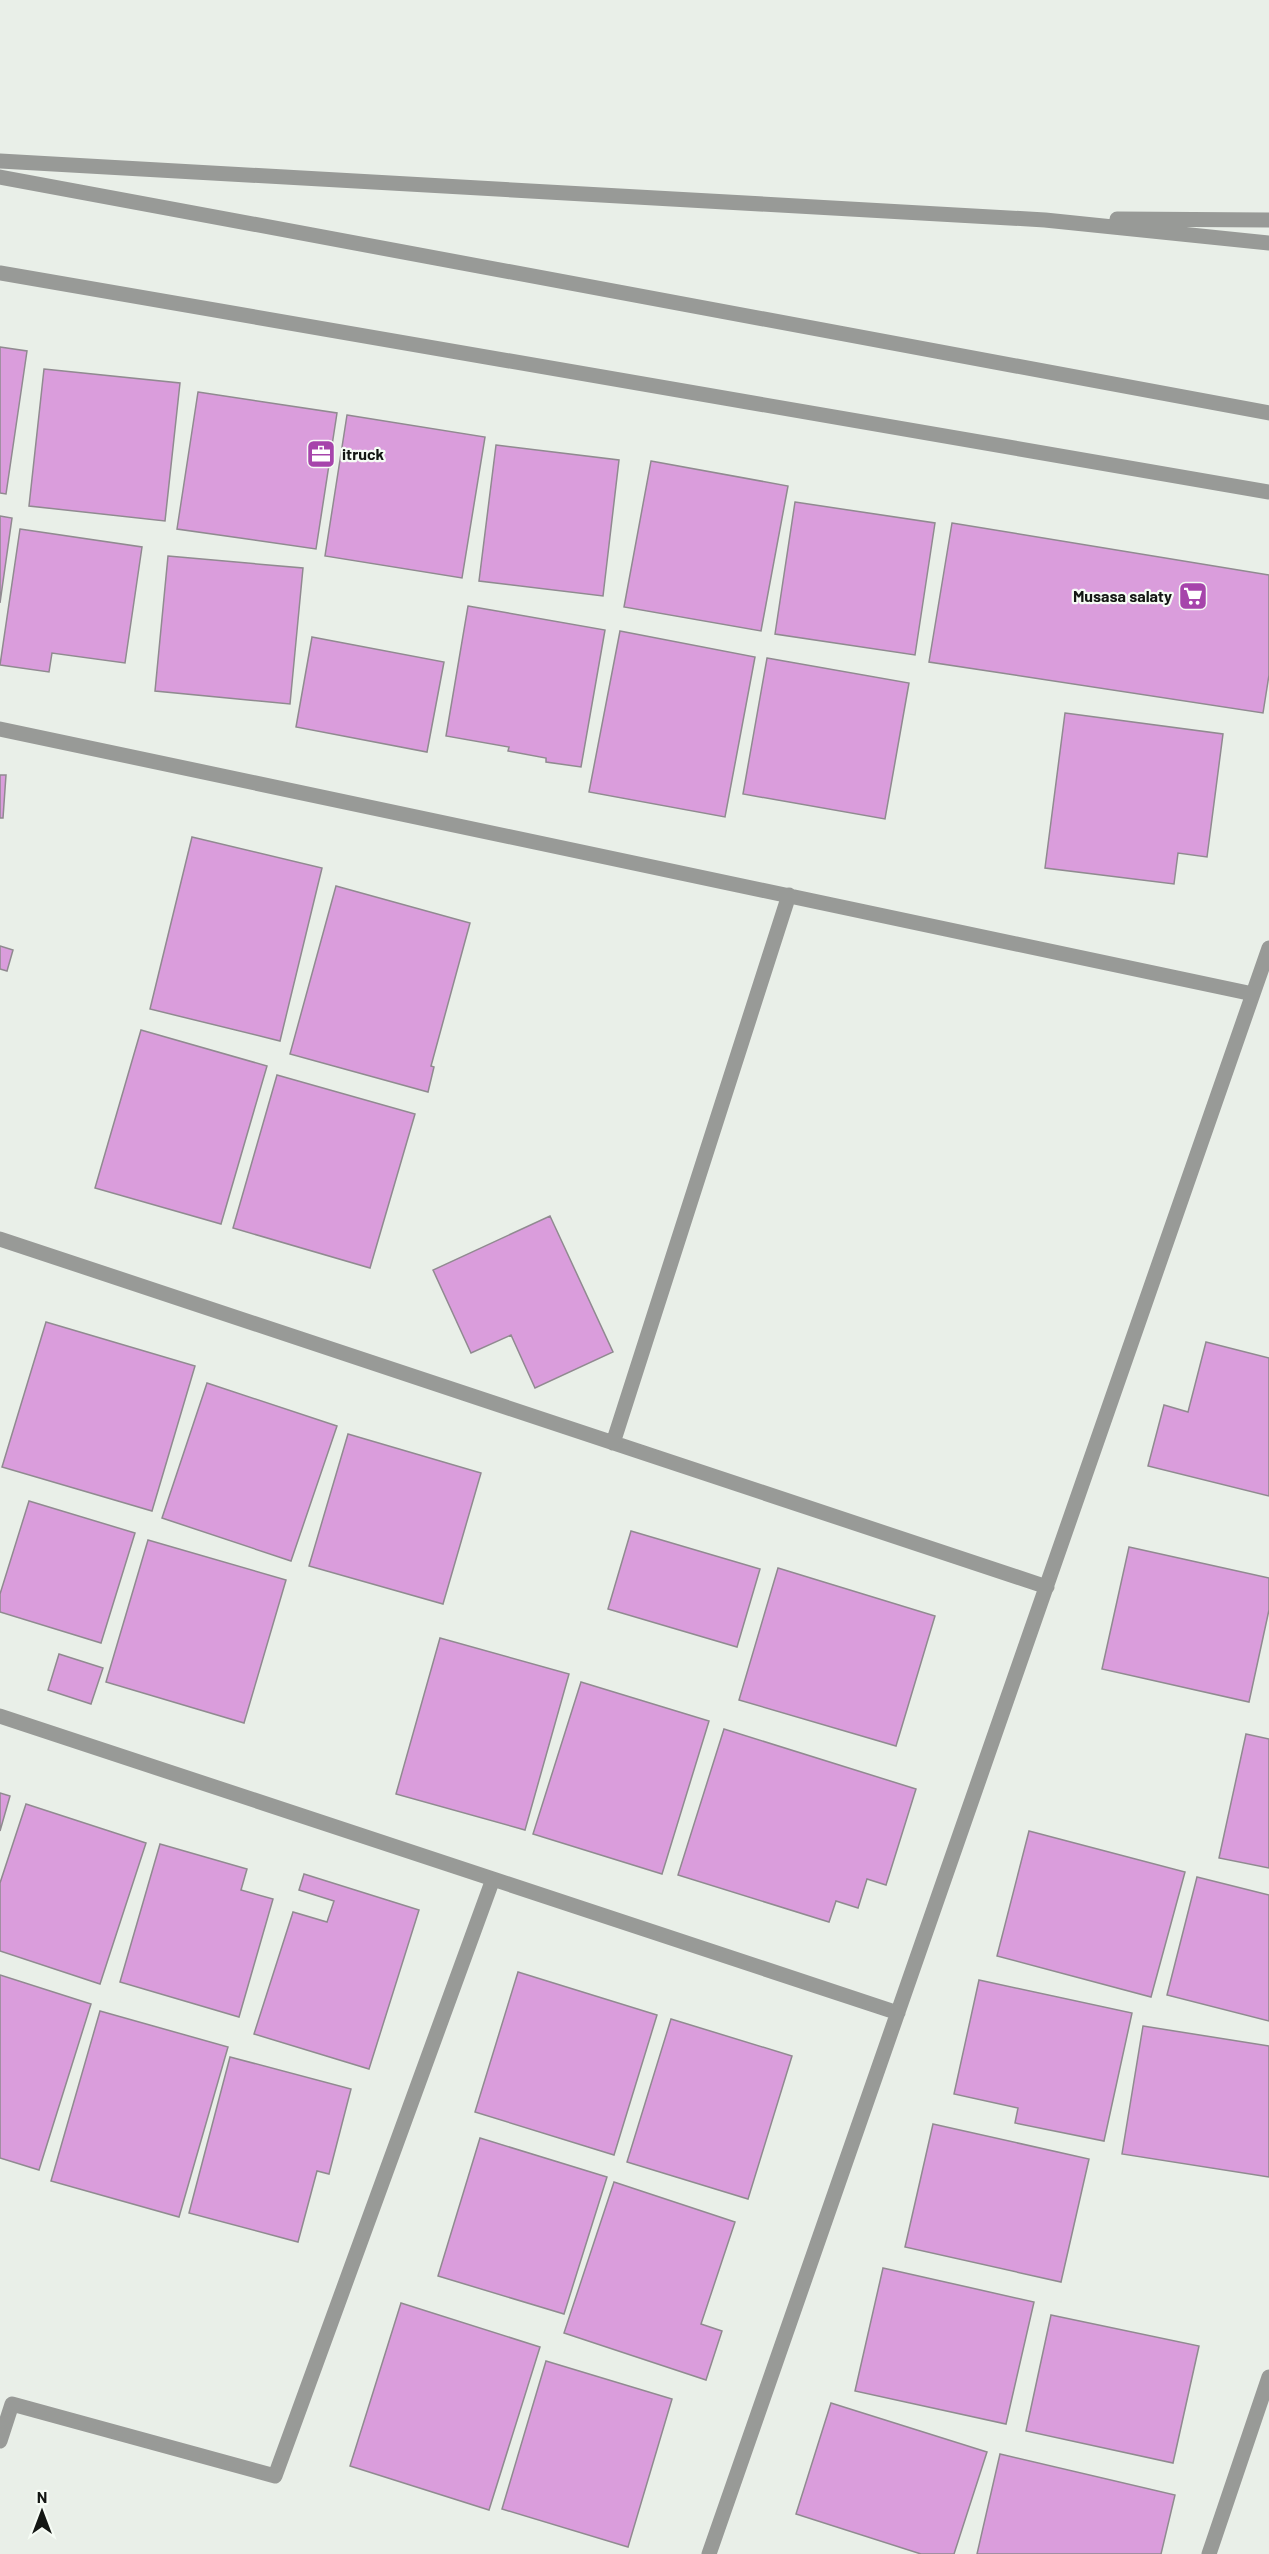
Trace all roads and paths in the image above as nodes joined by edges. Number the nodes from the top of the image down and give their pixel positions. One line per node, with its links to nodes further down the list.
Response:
1 (0, 160): 3 (street)
2 (0, 177): 7 (street)
3 (1046, 220): 4 (street); 5 (street)
4 (1269, 220)
5 (1269, 243)
6 (0, 273): 8 (street)
7 (1269, 413)
8 (1269, 492)
9 (0, 729): 10 (street)
10 (789, 895): 12 (street); 14 (street)
11 (1269, 948): 12 (street)
12 (1253, 994): 15 (street)
13 (0, 1239): 14 (street)
14 (613, 1443): 15 (street)
15 (1047, 1587): 18 (street)
16 (0, 1716): 17 (street)
17 (493, 1879): 18 (street); 20 (street)
18 (898, 2013): 21 (street)
19 (1269, 2377): 22 (street)
20 (0, 2441)
21 (709, 2554)
22 (1209, 2554)

